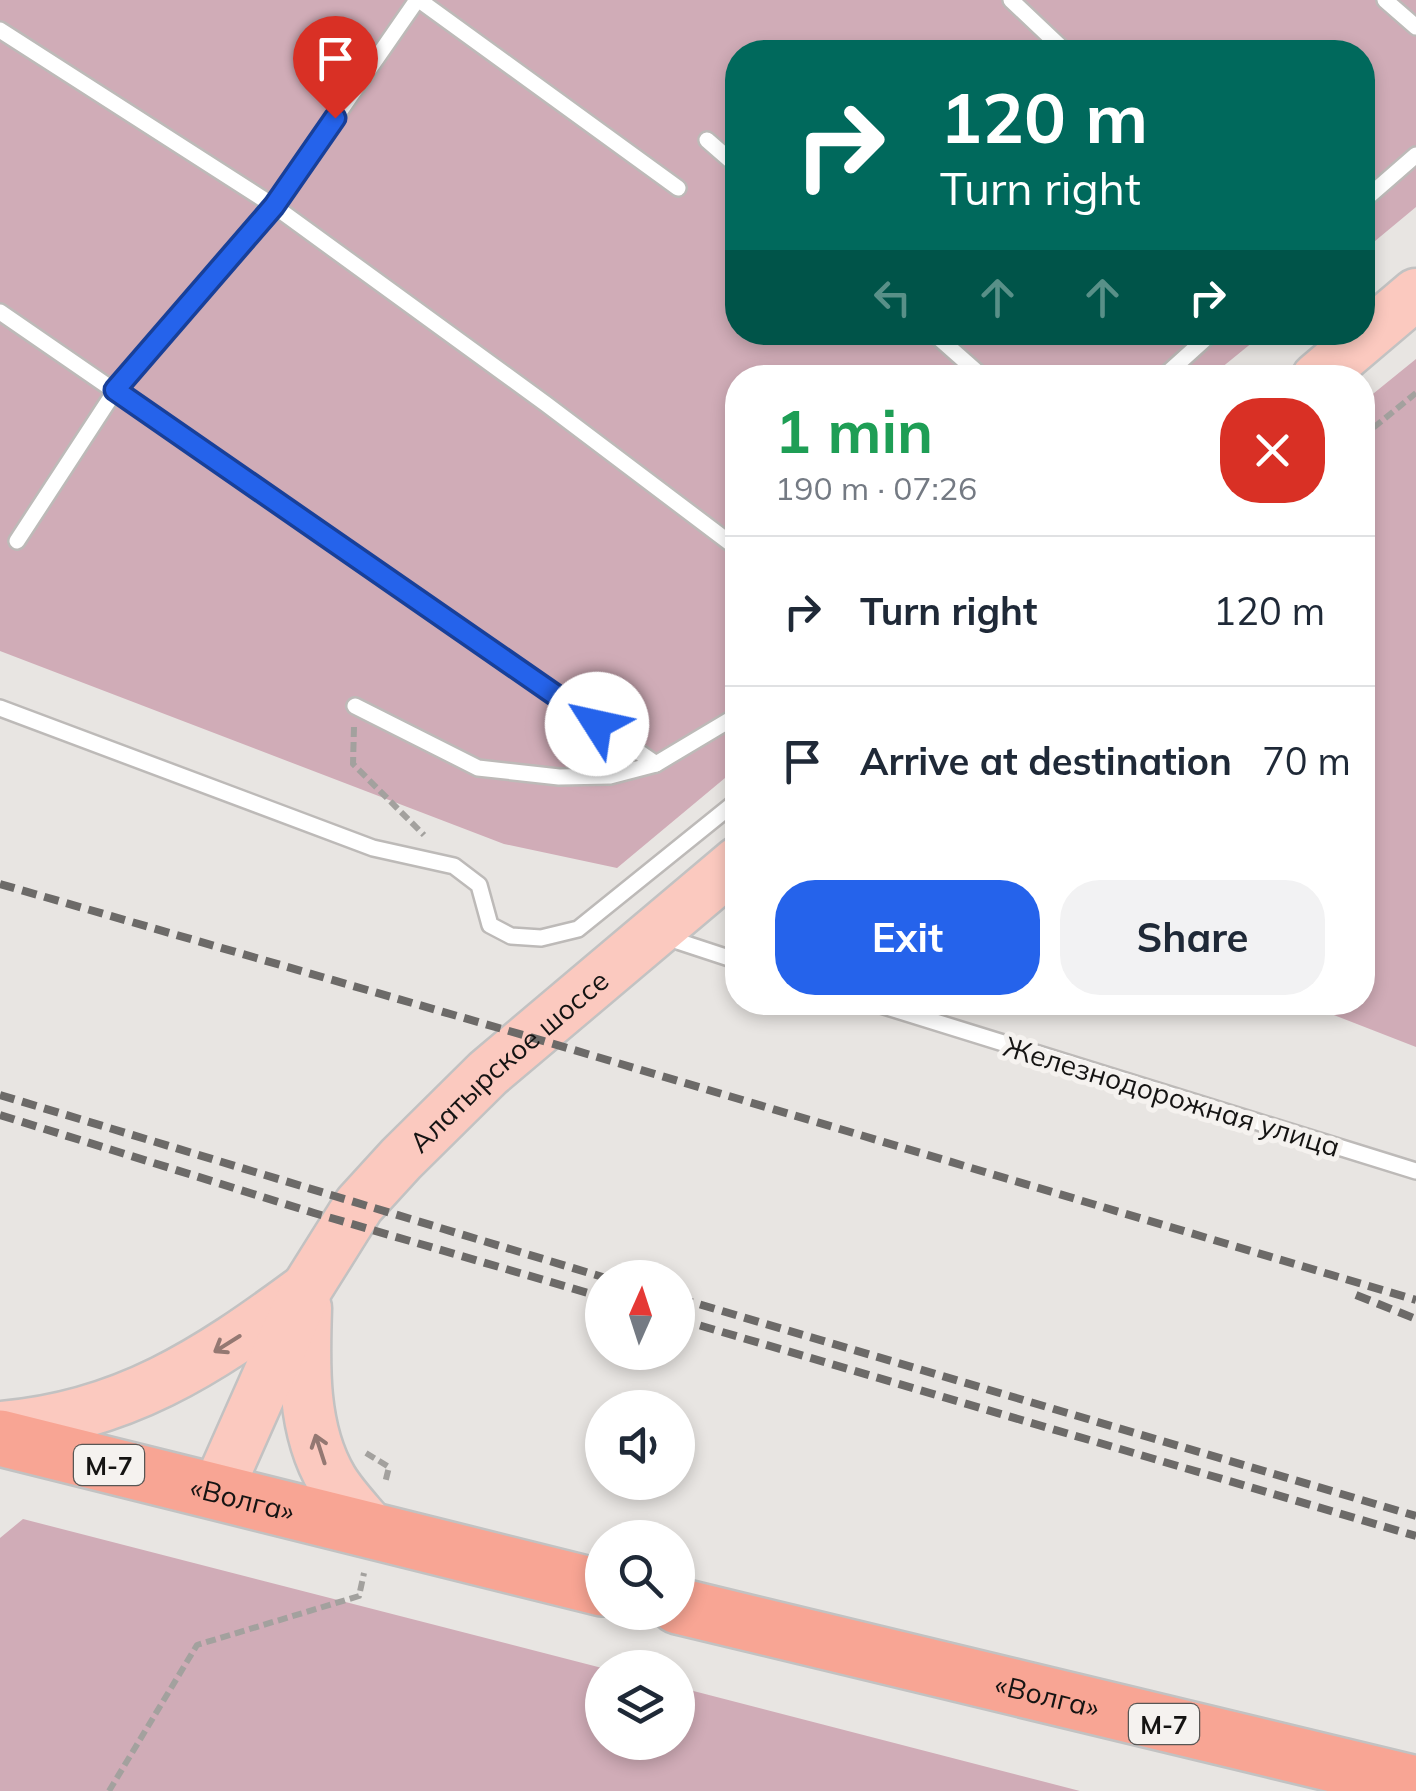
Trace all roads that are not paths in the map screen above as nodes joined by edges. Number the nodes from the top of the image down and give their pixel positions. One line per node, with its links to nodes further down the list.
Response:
1 (418, 0): 10 (lane); 12 (lane)
2 (1011, 0): 6 (lane)
3 (1385, 0): 4 (lane)
4 (1416, 26)
5 (0, 30): 12 (lane)
6 (1053, 40)
7 (707, 140): 8 (lane)
8 (725, 155)
9 (1416, 156): 11 (lane)
10 (678, 188)
11 (1375, 191)
12 (274, 206): 22 (lane); 23 (lane)
13 (1416, 294): 15 (main road)
14 (0, 312): 22 (lane)
15 (1375, 329)
16 (947, 345): 19 (lane)
17 (1199, 345): 20 (lane)
18 (1356, 345): 21 (main road)
19 (969, 365)
20 (1176, 365)
21 (1333, 365)
22 (115, 390): 24 (lane); 28 (lane)
23 (725, 539)
24 (17, 542)
25 (355, 706): 28 (lane)
26 (0, 708): 29 (lane)
27 (725, 723): 28 (lane)
28 (656, 764)
29 (725, 810)
30 (725, 873): 31 (main road, Алатырское шоссе)
31 (652, 932): 32 (lane); 35 (main road, Алатырское шоссе)
32 (725, 957)
33 (913, 1015): 34 (lane, Железнодорожная улица)
34 (1416, 1171)
35 (307, 1288): 36 (main road, one-way to 36); 38 (main road); 39 (main road, one-way to 35)
36 (0, 1426)
37 (0, 1438): 38 (highway, «Волга» / М-7)
38 (218, 1492): 39 (highway, «Волга» / М-7)
39 (373, 1532): 40 (highway, «Волга» / М-7)
40 (585, 1584)
41 (695, 1610): 42 (highway, «Волга» / М-7)
42 (1416, 1784)

